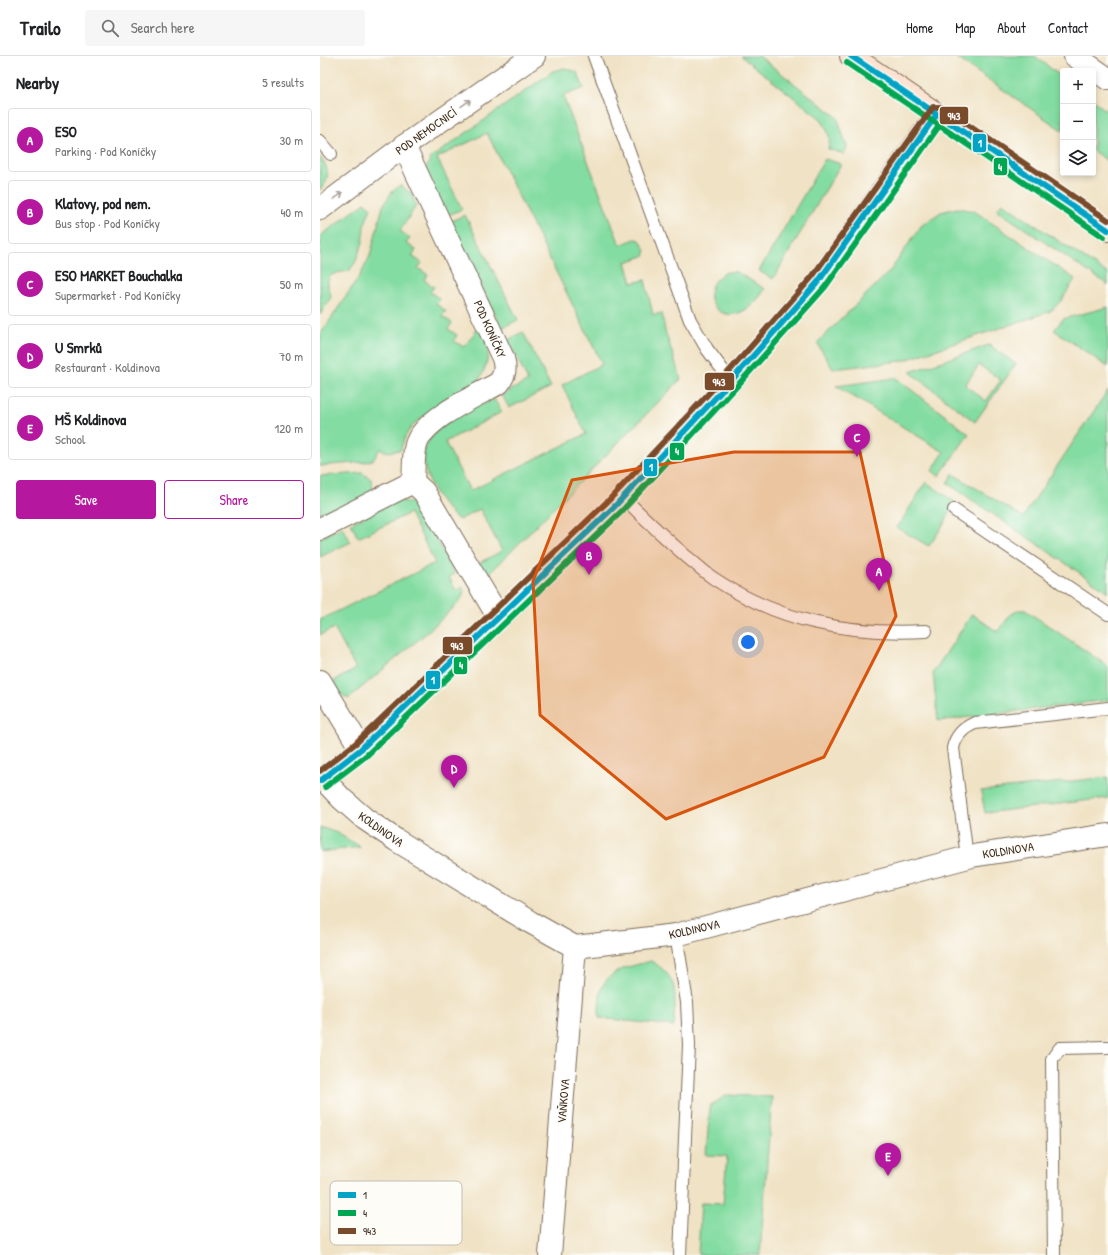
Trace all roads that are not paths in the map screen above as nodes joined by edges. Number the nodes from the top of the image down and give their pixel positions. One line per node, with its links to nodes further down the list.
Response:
1 (534, 56): 8 (street, POD NEMOCNICÍ, one-way to 1)
2 (594, 56): 12 (lane)
3 (852, 56): 6 (street)
4 (1074, 56): 5 (street)
5 (1108, 79)
6 (937, 114): 11 (street); 12 (street)
7 (320, 141): 9 (lane)
8 (404, 146): 10 (street, POD NEMOCNICÍ, one-way to 8); 13 (street, POD KONÍČKY)
9 (331, 154)
10 (320, 210)
11 (1108, 230)
12 (732, 381): 14 (street)
13 (413, 482): 16 (street); 18 (street)
14 (623, 497): 18 (street); 19 (lane)
15 (954, 510): 17 (lane)
16 (320, 529)
17 (1108, 614)
18 (499, 618): 22 (street)
19 (926, 631)
20 (320, 681): 22 (street)
21 (1108, 708): 25 (lane)
22 (361, 749): 23 (street)
23 (322, 780): 27 (street, KOLDINOVA)
24 (1108, 835): 25 (street, KOLDINOVA)
25 (967, 857): 26 (street, KOLDINOVA)
26 (676, 935): 27 (street, KOLDINOVA); 30 (lane)
27 (575, 947): 29 (street, VAŇKOVA)
28 (1108, 1047): 31 (lane)
29 (550, 1255)
30 (680, 1255)
31 (1054, 1255)

